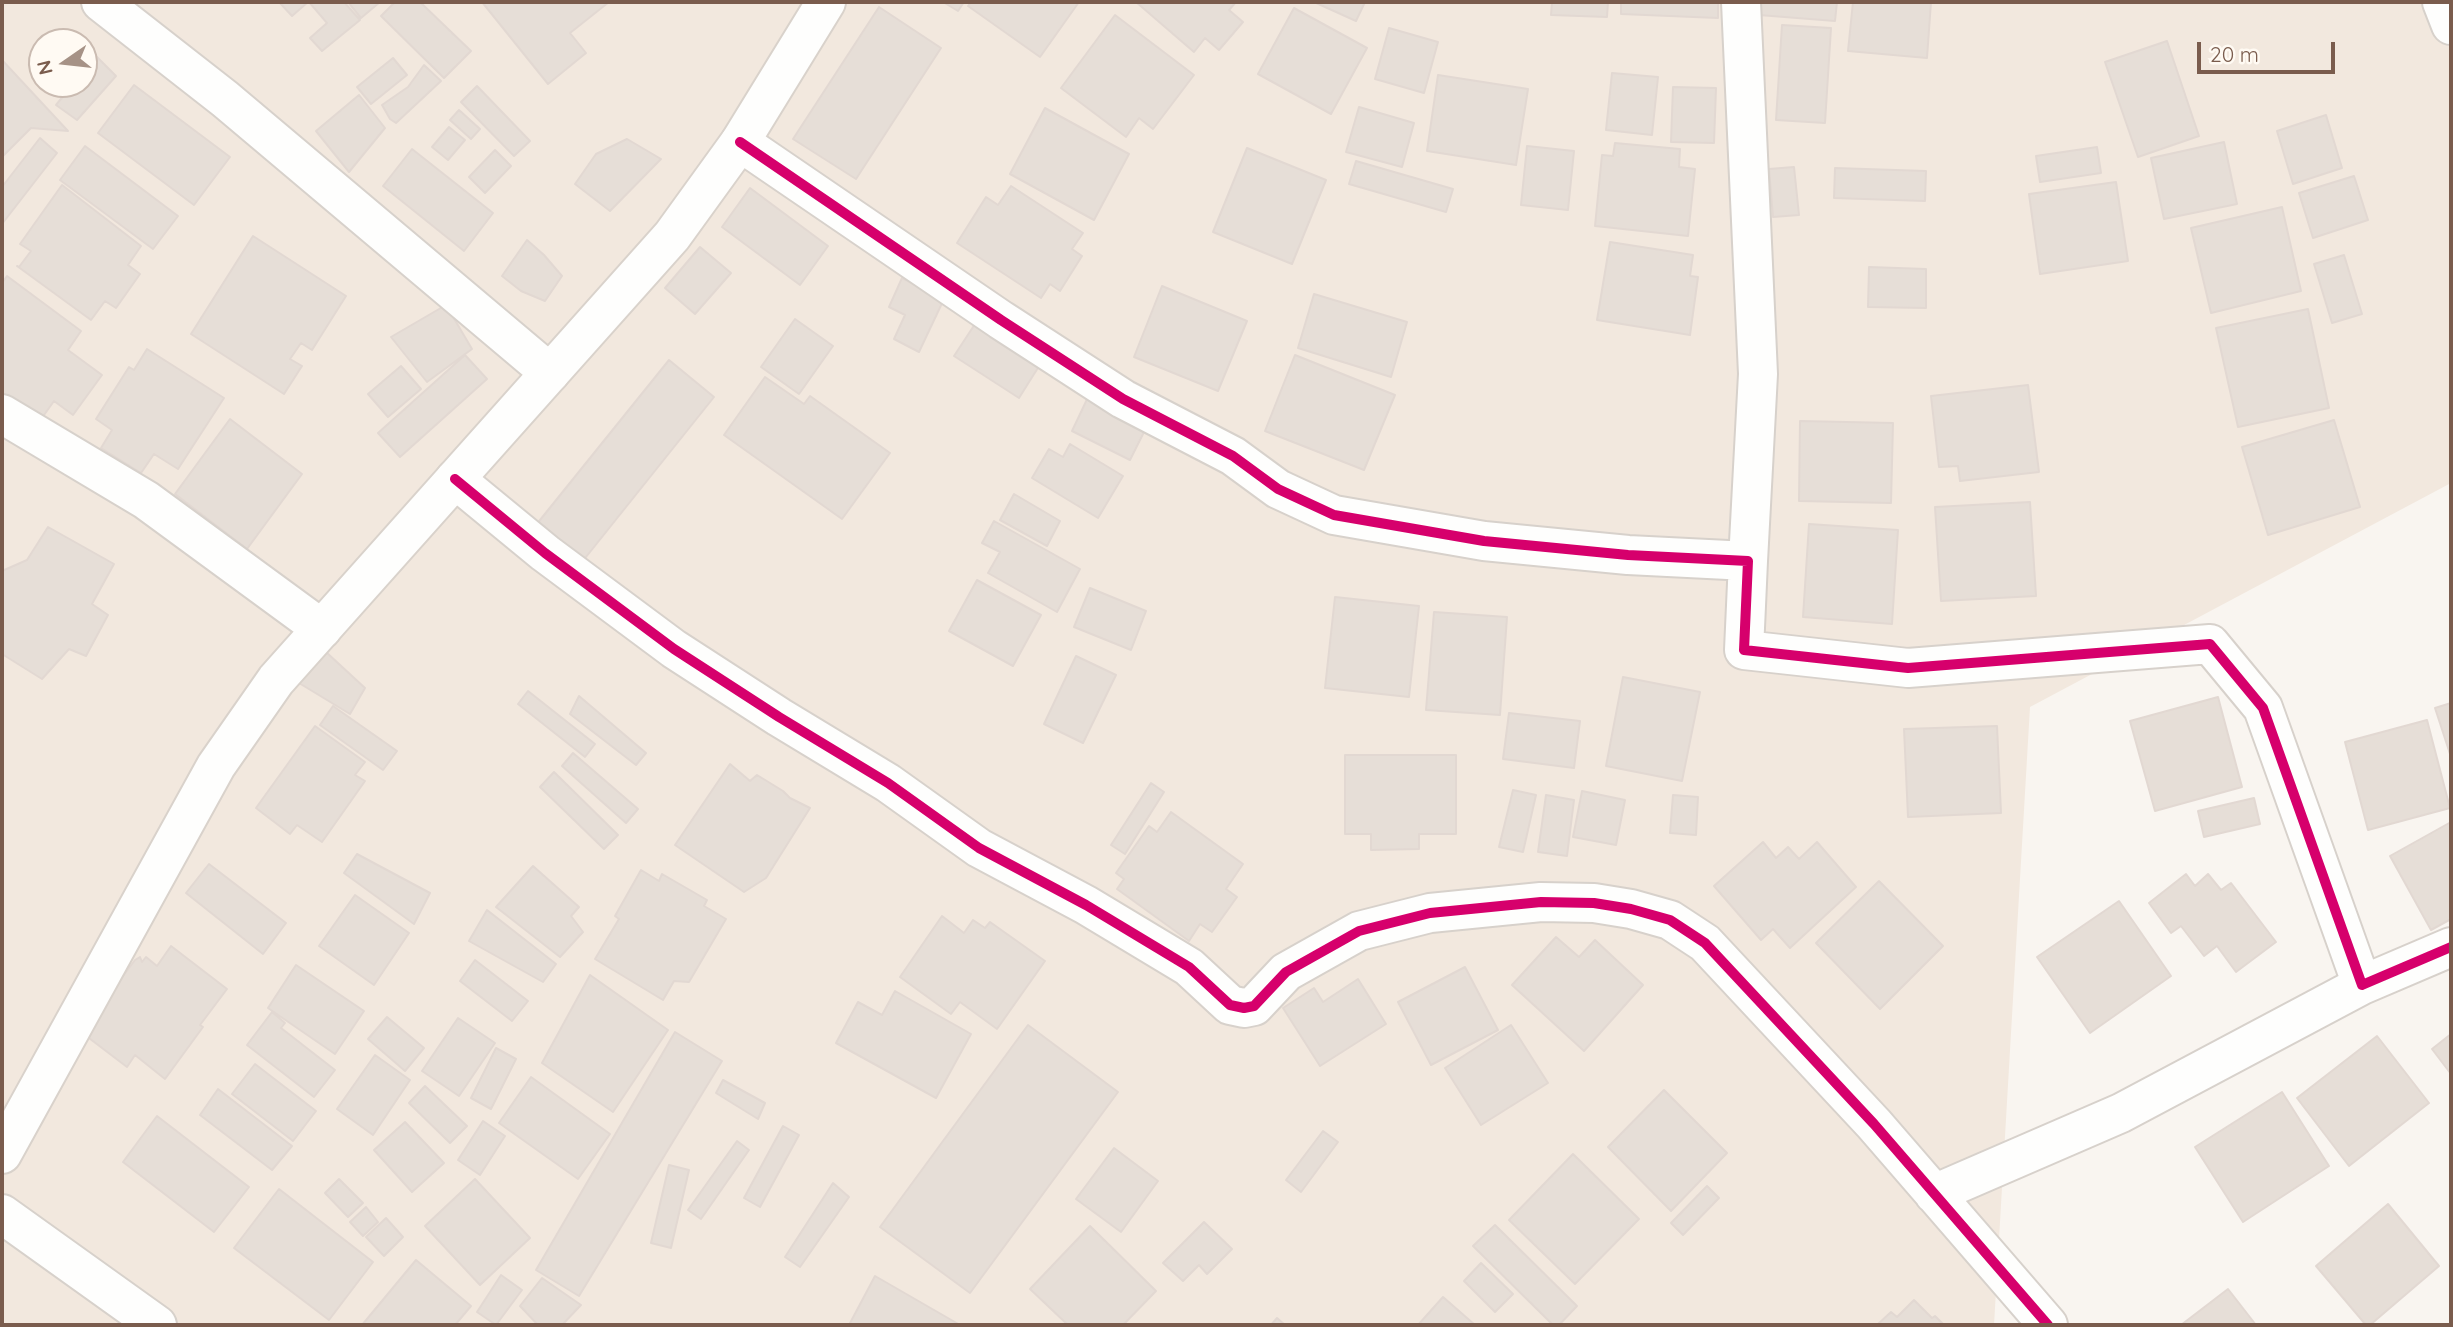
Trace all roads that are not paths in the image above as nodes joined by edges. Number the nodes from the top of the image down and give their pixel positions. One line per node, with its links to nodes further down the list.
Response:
1 (101, 2): 7 (street)
2 (1741, 2): 10 (street)
3 (2442, 2): 5 (street)
4 (822, 4): 6 (street)
5 (2451, 25)
6 (740, 142): 7 (street); 10 (street)
7 (550, 373): 9 (street)
8 (2, 414): 11 (street)
9 (455, 479): 11 (street); 15 (street)
10 (1748, 561): 13 (street)
11 (322, 629): 14 (street)
12 (2451, 947): 13 (street)
13 (2361, 985): 15 (street)
14 (2, 1154)
15 (1934, 1194): 18 (street)
16 (2, 1214): 17 (street)
17 (157, 1325)
18 (2048, 1325)

